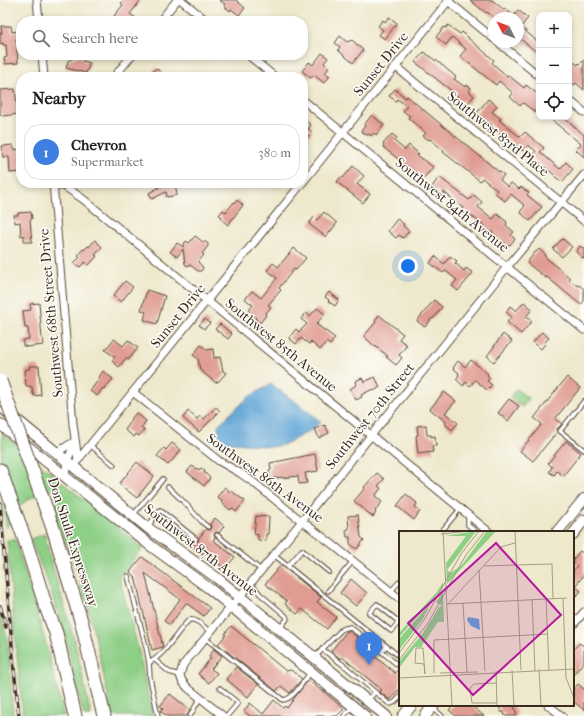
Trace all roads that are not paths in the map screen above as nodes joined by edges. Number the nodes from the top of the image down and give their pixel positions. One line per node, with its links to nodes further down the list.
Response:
1 (37, 0): 5 (street)
2 (176, 0): 6 (street)
3 (181, 0): 7 (street)
4 (449, 1): 8 (street); 13 (street, Sunset Drive)
5 (39, 16)
6 (164, 16)
7 (201, 16)
8 (488, 34)
9 (505, 48): 17 (street)
10 (42, 60): 14 (street)
11 (128, 60): 15 (street)
12 (254, 60): 16 (street)
13 (396, 66): 21 (street, Sunset Drive); 27 (street, Southwest 83rd Place)
14 (44, 72)
15 (118, 72)
16 (269, 72)
17 (536, 74)
18 (572, 102): 20 (street)
19 (308, 104): 21 (street, Southwest 84th Avenue)
20 (584, 112)
21 (343, 132): 22 (street, Sunset Drive); 29 (street, Southwest 84th Avenue)
22 (308, 175)
23 (584, 175): 27 (street, Southwest 70th Street)
24 (53, 188): 38 (street, Southwest 68th Street Drive)
25 (67, 188): 30 (street, Southwest 85th Avenue)
26 (297, 188): 30 (street, Sunset Drive)
27 (562, 203): 28 (street, Southwest 83rd Place); 29 (street, Southwest 70th Street)
28 (584, 221)
29 (507, 267): 31 (street, Southwest 84th Avenue); 37 (street, Southwest 70th Street)
30 (207, 301): 33 (street, Sunset Drive); 37 (street, Southwest 85th Avenue)
31 (584, 330)
32 (0, 381): 106 (highway, Don Shula Expressway, bridge)
33 (133, 392): 39 (street, Sunset Drive); 53 (street, Southwest 86th Avenue)
34 (584, 401): 40 (lane)
35 (0, 406): 41 (main road, Southwest 87th Avenue)
36 (0, 424): 45 (main road, Southwest 87th Avenue)
37 (371, 435): 49 (street, Southwest 85th Avenue); 53 (street, Southwest 70th Street)
38 (75, 441): 39 (street); 41 (street); 42 (street, Southwest 68th Street Drive); 42 (street, Southwest 68th Street Drive)
39 (91, 443): 42 (street, Sunset Drive); 43 (lane)
40 (584, 450)
41 (56, 452): 42 (main road, Southwest 87th Avenue)
42 (73, 462): 45 (main road); 50 (main road, Southwest 87th Avenue)
43 (114, 466)
44 (0, 470): 105 (highway)
45 (65, 476): 64 (main road, Southwest 87th Avenue)
46 (163, 479): 50 (lane)
47 (168, 487): 55 (lane)
48 (584, 499): 52 (main road)
49 (460, 509): 51 (street, Southwest 85th Avenue); 57 (lane)
50 (133, 515): 56 (main road, Southwest 87th Avenue)
51 (468, 516): 58 (lane); 59 (street, Southwest 85th Avenue)
52 (570, 516): 54 (street); 60 (main road)
53 (302, 521): 65 (street, Southwest 70th Street); 66 (street, Southwest 86th Avenue)
54 (583, 524): 61 (main road)
55 (208, 527)
56 (148, 528): 63 (lane); 64 (main road); 75 (main road, Southwest 87th Avenue)
57 (442, 531)
58 (475, 531)
59 (488, 531)
60 (558, 531)
61 (574, 533)
62 (218, 534): 68 (lane)
63 (196, 539)
64 (151, 546): 77 (main road, Southwest 87th Avenue)
65 (274, 555): 67 (lane); 68 (street, Southwest 70th Street)
66 (353, 561): 73 (lane); 74 (street, Southwest 86th Avenue)
67 (288, 566): 69 (lane); 84 (lane)
68 (261, 570): 72 (street, Southwest 70th Street)
69 (329, 572)
70 (128, 576): 90 (lane)
71 (399, 582): 74 (lane)
72 (251, 583): 75 (street, Southwest 70th Street); 82 (lane)
73 (328, 592)
74 (390, 592): 76 (street, Southwest 86th Avenue)
75 (240, 596): 77 (street, Southwest 70th Street); 82 (main road, Southwest 87th Avenue)
76 (399, 598)
77 (231, 607): 83 (street, Southwest 70th Street); 93 (main road, Southwest 87th Avenue)
78 (584, 612): 81 (street)
79 (399, 620): 80 (lane)
80 (399, 622)
81 (574, 624)
82 (279, 629): 88 (main road, Southwest 87th Avenue)
83 (208, 635): 89 (lane); 93 (lane); 94 (street, Southwest 70th Street)
84 (386, 646): 86 (lane); 87 (lane)
85 (322, 650): 86 (lane); 88 (lane); 92 (lane)
86 (382, 652): 91 (lane)
87 (399, 656)
88 (315, 657): 95 (main road, Southwest 87th Avenue)
89 (155, 660): 90 (lane); 94 (lane)
90 (149, 663): 107 (lane)
91 (399, 666)
92 (346, 667): 95 (lane); 97 (lane)
93 (311, 672): 101 (main road, Southwest 87th Avenue)
94 (180, 675): 98 (street)
95 (338, 676): 100 (main road, Southwest 87th Avenue)
96 (220, 688): 110 (lane)
97 (375, 692): 99 (lane); 100 (lane)
98 (200, 698): 108 (lane); 109 (street)
99 (399, 698)
100 (368, 701): 113 (main road, Southwest 87th Avenue)
101 (352, 706): 111 (lane); 112 (main road, Southwest 87th Avenue)
102 (411, 706): 114 (main road)
103 (433, 706): 115 (main road); 116 (lane)
104 (549, 706): 117 (street)
105 (75, 716)
106 (104, 716)
107 (158, 716)
108 (190, 716)
109 (222, 716)
110 (227, 716)
111 (344, 716)
112 (365, 716)
113 (386, 716)
114 (403, 716)
115 (425, 716)
116 (442, 716)
117 (562, 716)

